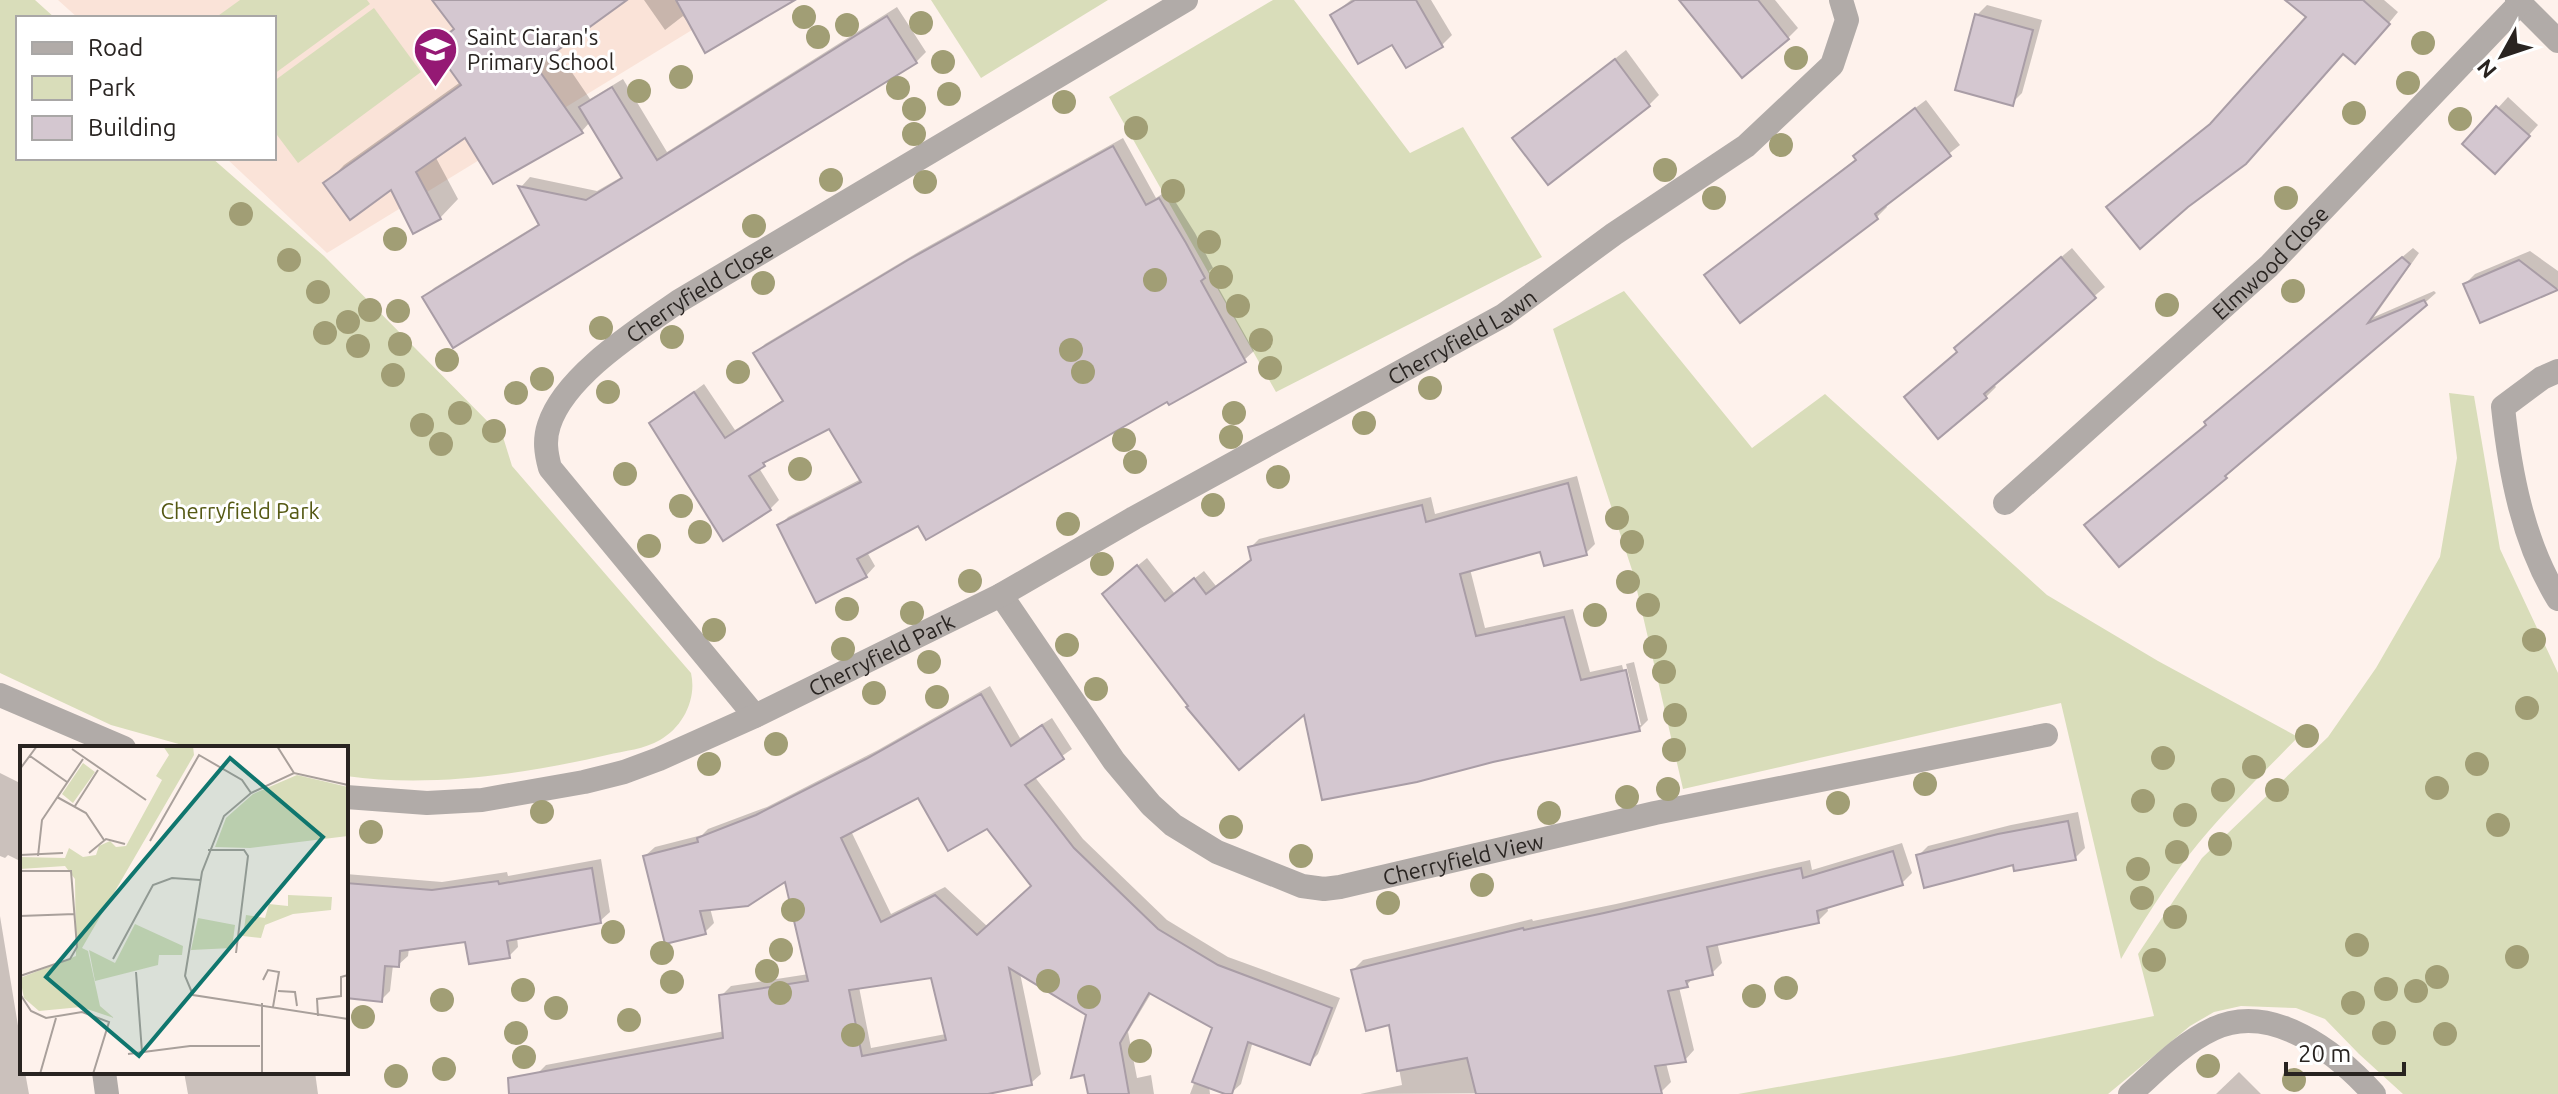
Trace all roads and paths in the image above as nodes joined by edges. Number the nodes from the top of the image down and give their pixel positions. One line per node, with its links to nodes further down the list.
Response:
1 (1186, 0): 10 (street, Cherryfield Close)
2 (1841, 0): 7 (street, Cherryfield Lawn)
3 (2518, 1): 4 (street); 6 (street, Elmwood Close)
4 (2558, 41)
5 (2558, 371): 8 (street)
6 (2005, 503)
7 (1001, 595): 10 (street, Cherryfield Park); 11 (street, Cherryfield View)
8 (2558, 599)
9 (0, 695): 12 (street)
10 (755, 716): 13 (street, Cherryfield Park)
11 (2046, 735)
12 (114, 746)
13 (348, 797)
14 (104, 1074): 15 (street)
15 (107, 1094)
16 (2130, 1094): 17 (street)
17 (2374, 1094)

